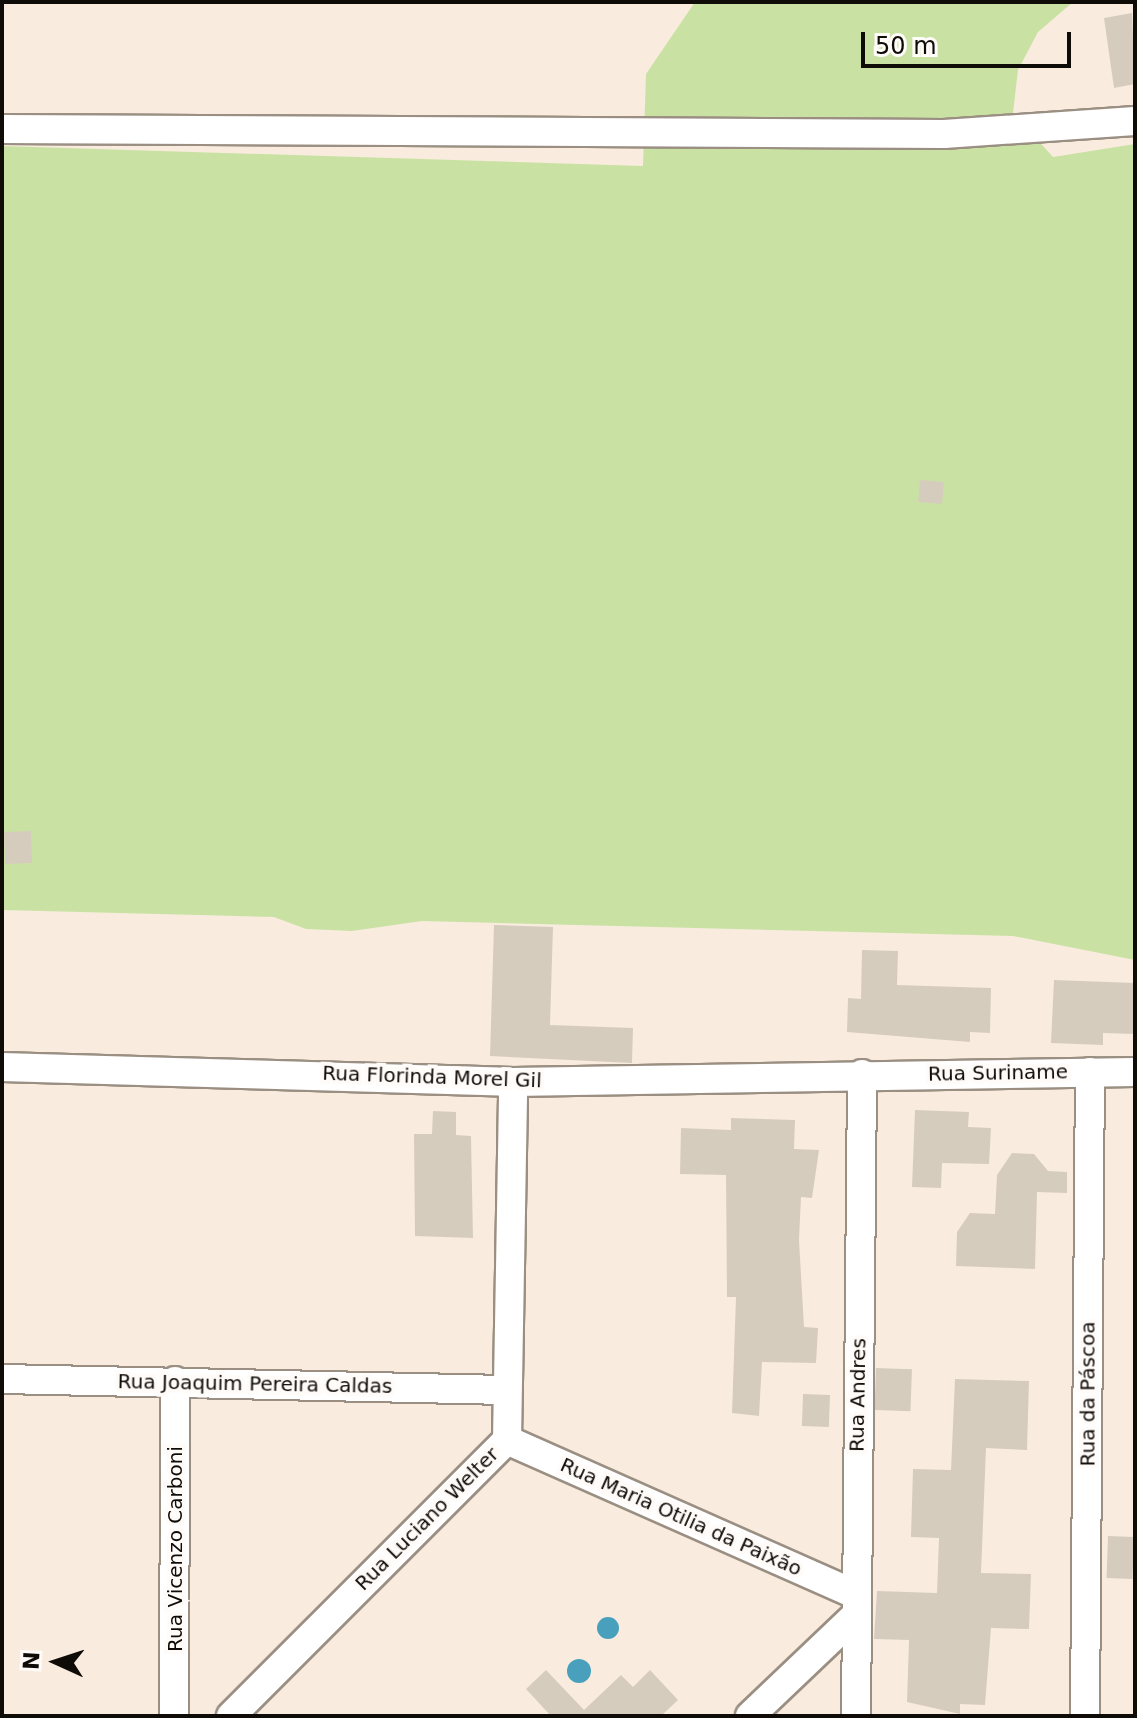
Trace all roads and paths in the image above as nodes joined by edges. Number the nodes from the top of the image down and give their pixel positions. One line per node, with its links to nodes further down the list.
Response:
1 (1135, 121): 2 (street)
2 (2, 129)
3 (2, 1067): 7 (street, Rua Florinda Morel Gil)
4 (1090, 1072): 5 (street, Rua Suriname); 6 (street, Rua Suriname); 17 (street, Rua da Páscoa)
5 (1135, 1072)
6 (862, 1074): 7 (street, Rua Florinda Morel Gil); 12 (street, Rua Andres)
7 (513, 1082): 10 (street, Rua Luciano Welter)
8 (2, 1379): 9 (street, Rua Joaquim Pereira Caldas)
9 (175, 1381): 10 (street, Rua Joaquim Pereira Caldas); 13 (street, Rua Vicenzo Carboni)
10 (507, 1390): 11 (street, Rua Luciano Welter)
11 (507, 1440): 12 (street, Rua Maria Otilia da Paixão); 14 (street, Rua Luciano Welter)
12 (856, 1604): 15 (street); 16 (street, Rua Andres)
13 (174, 1716)
14 (231, 1716)
15 (750, 1716)
16 (856, 1716)
17 (1085, 1716)

